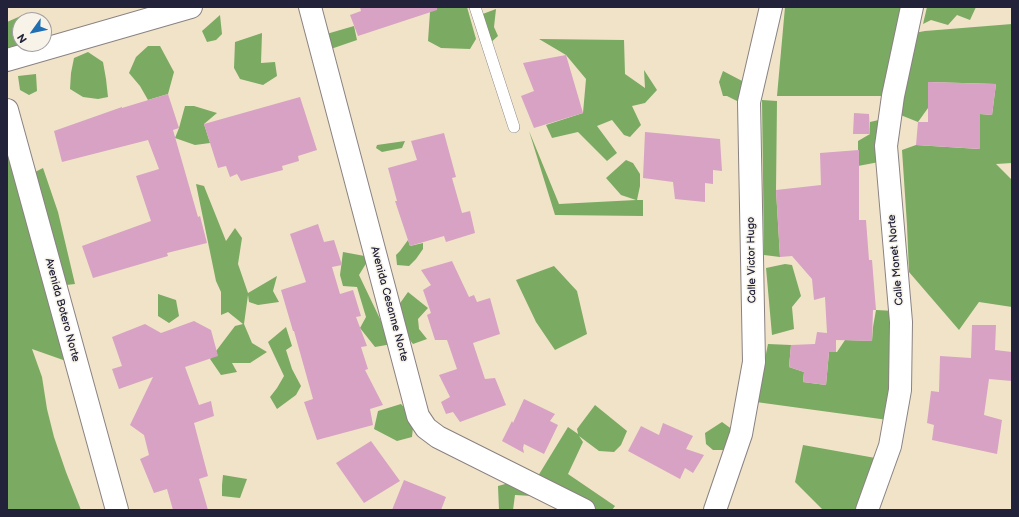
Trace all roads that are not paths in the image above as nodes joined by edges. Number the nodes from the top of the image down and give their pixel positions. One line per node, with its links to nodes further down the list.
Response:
1 (191, 7): 6 (street)
2 (310, 7): 10 (street, Avenida Cesanne Norte)
3 (475, 7): 8 (lane)
4 (912, 7): 12 (street, Calle Monet Norte)
5 (767, 8): 11 (street, Calle Victor Hugo)
6 (7, 60)
7 (7, 110): 9 (street, Avenida Botero Norte)
8 (514, 127)
9 (117, 510)
10 (584, 510)
11 (715, 510)
12 (867, 510)

